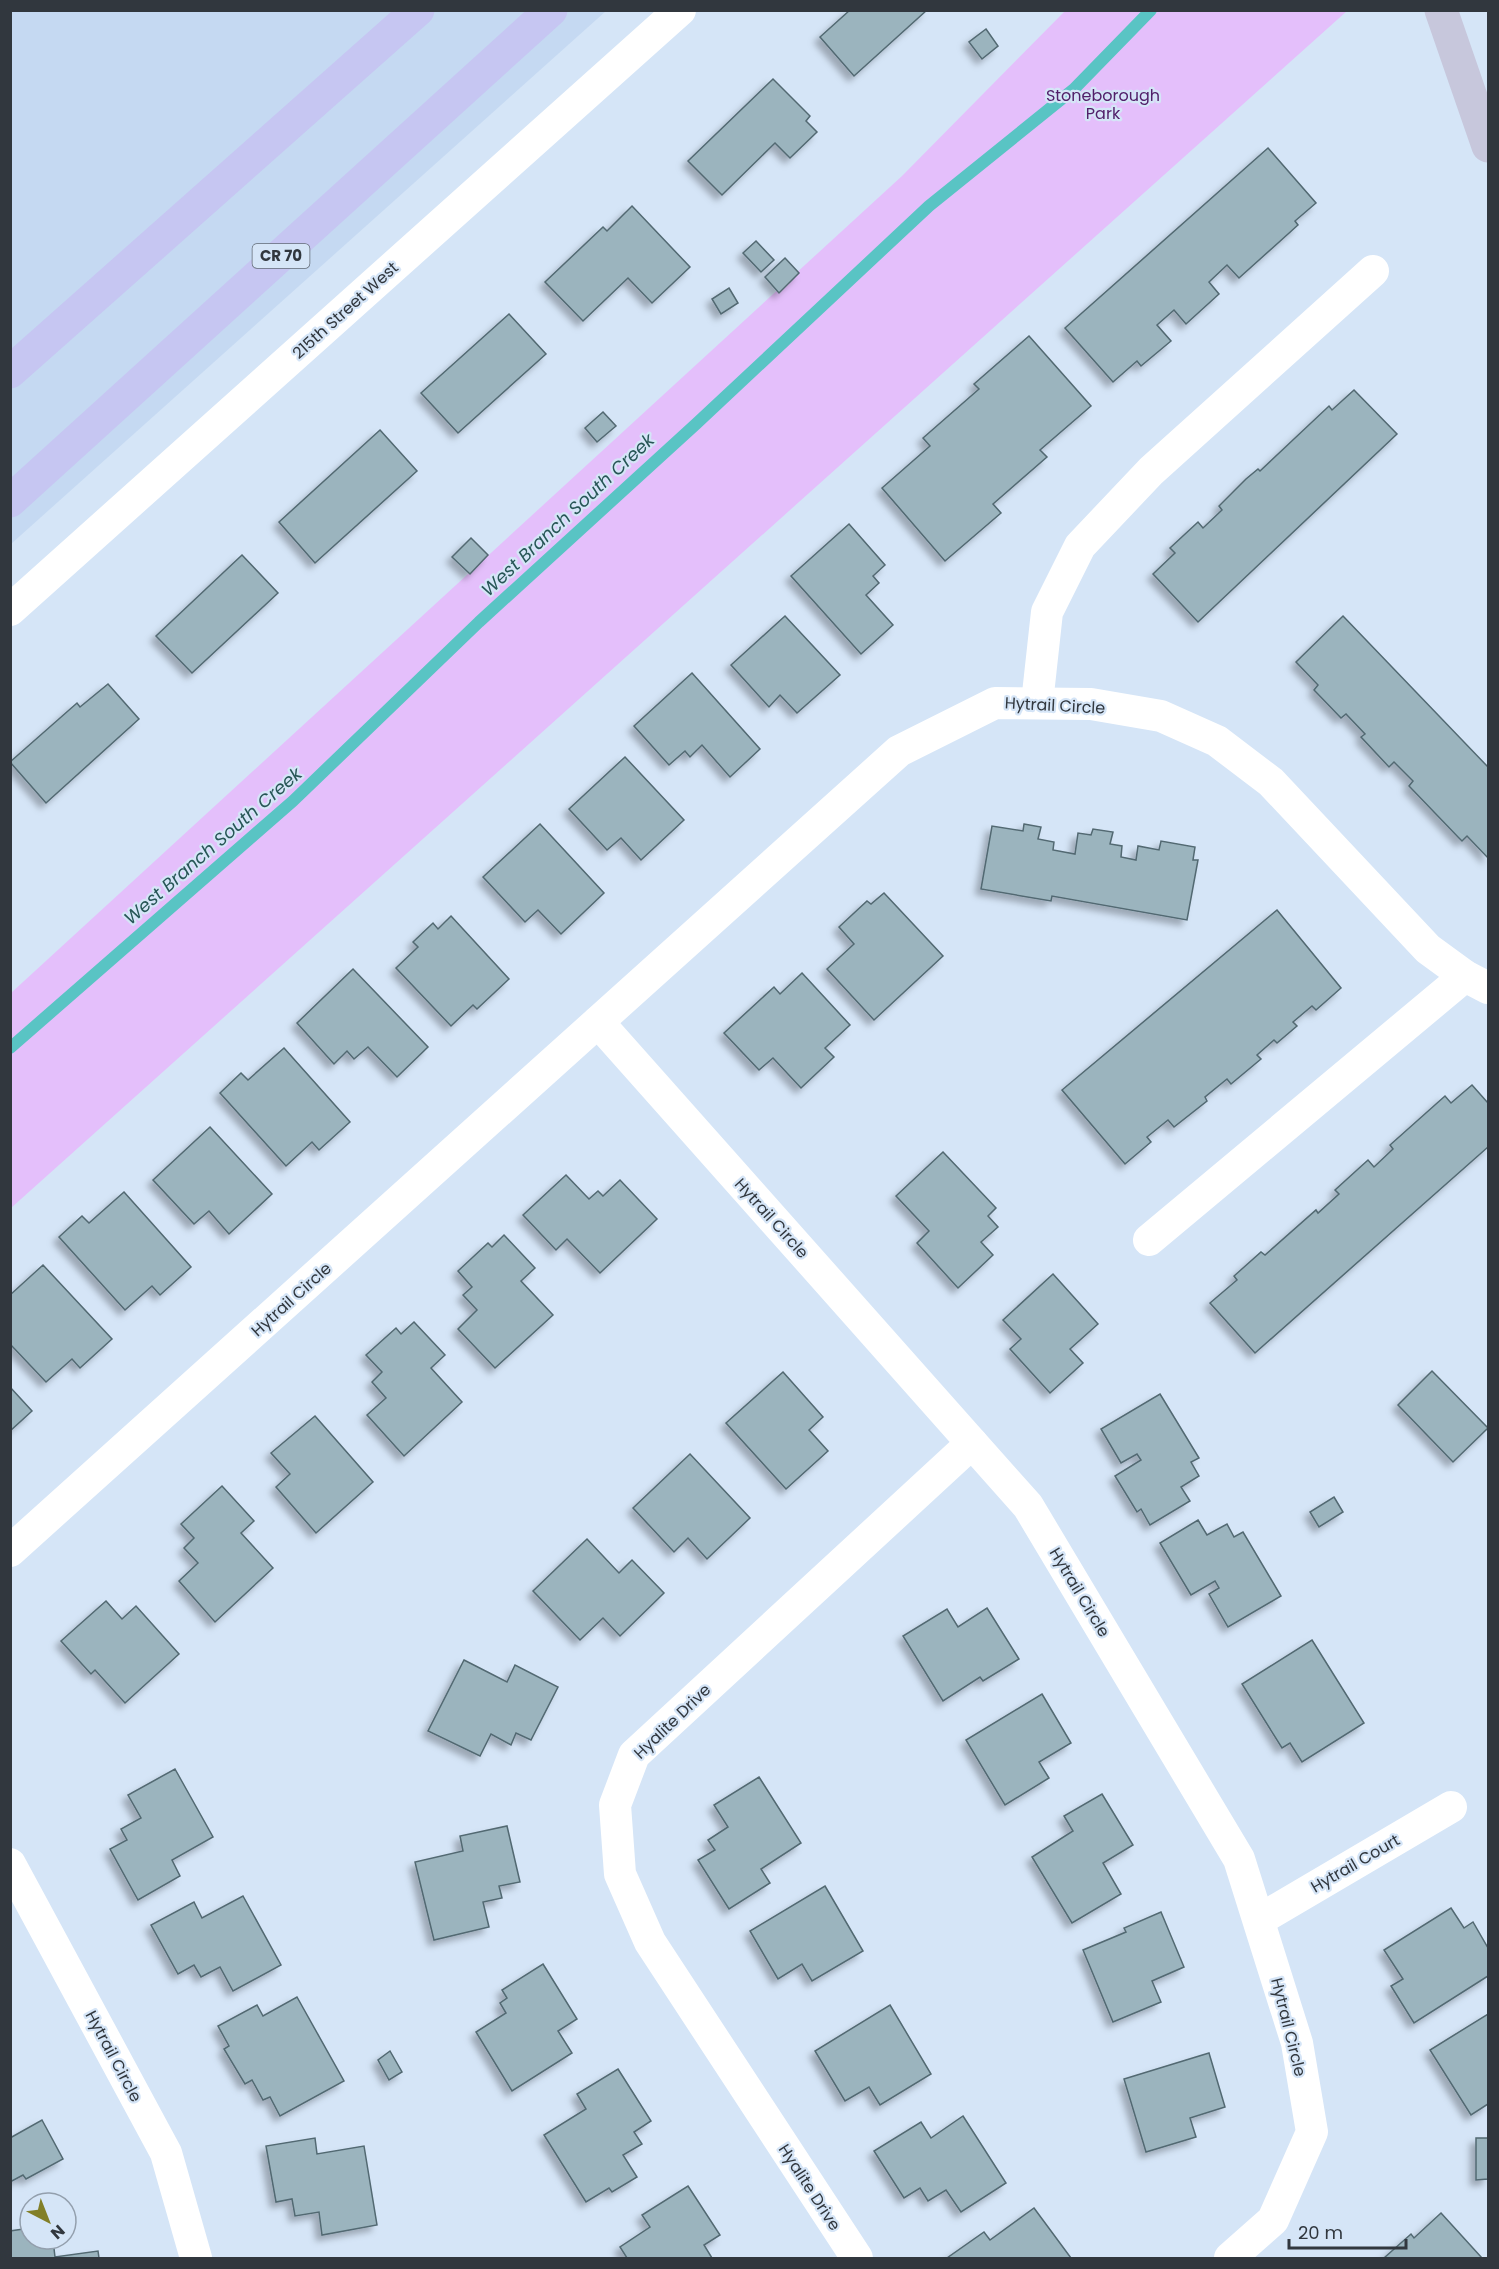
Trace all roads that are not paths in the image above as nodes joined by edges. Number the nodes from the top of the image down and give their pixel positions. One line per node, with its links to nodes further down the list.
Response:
1 (418, 10): 7 (main road)
2 (551, 10): 8 (main road, CR 70)
3 (680, 10): 9 (street, 215th Street West)
4 (1441, 10): 5 (main road)
5 (1488, 146)
6 (1373, 271): 10 (street)
7 (10, 372)
8 (10, 501)
9 (10, 610)
10 (1037, 703): 11 (street, Hytrail Circle); 12 (street, Hytrail Circle)
11 (1477, 982): 13 (street)
12 (598, 1022): 14 (street, Hytrail Circle); 15 (street, Hytrail Circle)
13 (1149, 1240)
14 (972, 1443): 18 (street, Hytrail Circle); 20 (street, Hyalite Drive)
15 (10, 1551)
16 (1451, 1807): 18 (street, Hytrail Court)
17 (10, 1864): 19 (street, Hytrail Circle)
18 (1259, 1920): 21 (street, Hytrail Circle)
19 (196, 2259)
20 (857, 2259)
21 (1230, 2259)

